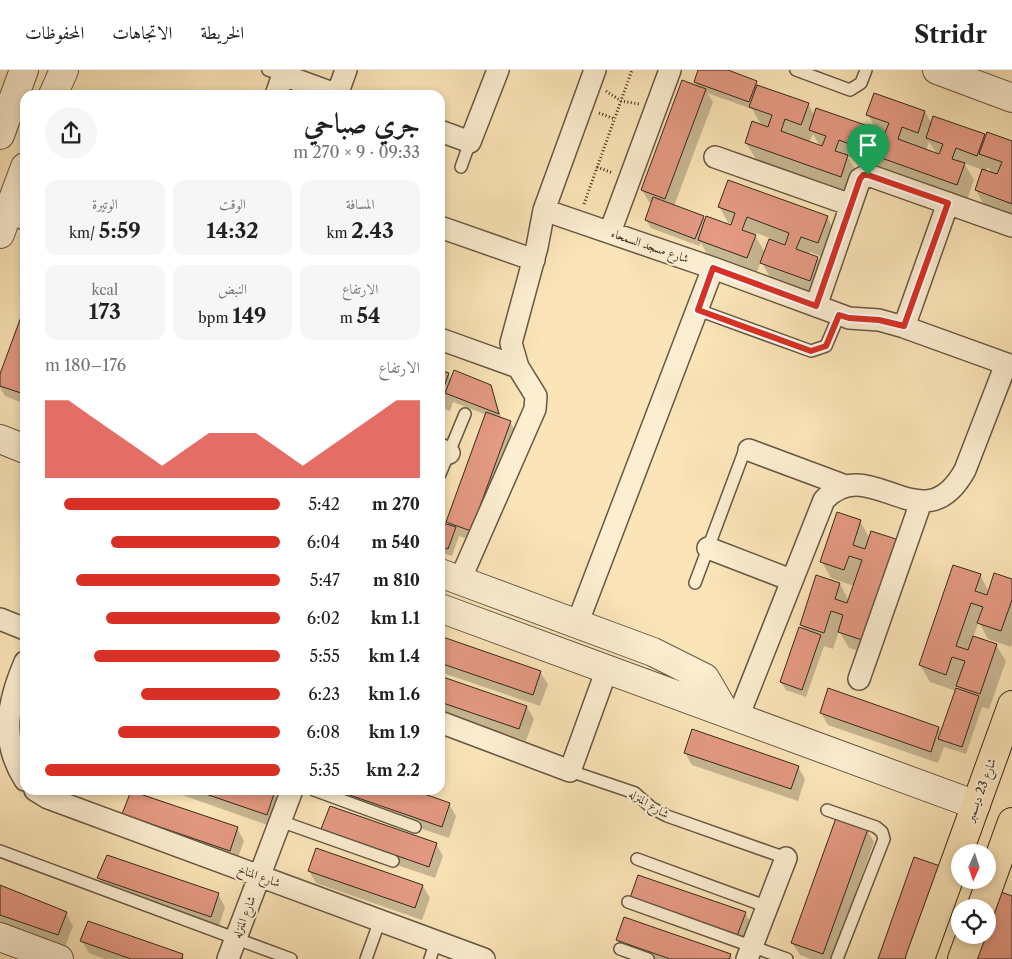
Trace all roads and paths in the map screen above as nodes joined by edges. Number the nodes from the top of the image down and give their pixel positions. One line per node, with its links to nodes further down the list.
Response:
1 (24, 70): 20 (street)
2 (64, 70): 12 (street)
3 (346, 70): 14 (street)
4 (498, 70): 21 (street)
5 (595, 70): 15 (street)
6 (632, 70): 17 (path)
7 (670, 70): 18 (street)
8 (796, 70): 9 (lane)
9 (866, 70)
10 (937, 70): 16 (street)
11 (276, 80): 13 (street)
12 (54, 90)
13 (317, 90)
14 (339, 90)
15 (588, 90): 17 (path); 27 (street)
16 (1012, 98)
17 (621, 100): 18 (path); 28 (path)
18 (657, 108): 32 (street)
19 (445, 133): 21 (street)
20 (0, 135)
21 (470, 142): 23 (lane)
22 (715, 157): 26 (street)
23 (460, 167)
24 (20, 186): 29 (street)
25 (948, 203): 26 (street); 30 (street); 38 (street)
26 (851, 205): 35 (street)
27 (544, 210): 28 (street, شارع مسجد السمحاء); 33 (street)
28 (578, 221): 32 (street, شارع مسجد السمحاء)
29 (11, 222)
30 (1012, 226)
31 (445, 229): 33 (street)
32 (610, 232): 34 (street, شارع مسجد السمحاء)
33 (534, 260): 41 (street)
34 (713, 268): 35 (street, شارع مسجد السمحاء); 36 (street)
35 (816, 306): 37 (street, شارع مسجد السمحاء)
36 (698, 310): 37 (lane); 55 (street)
37 (839, 315): 38 (street, شارع مسجد السمحاء)
38 (904, 326): 40 (street, شارع مسجد السمحاء)
39 (445, 341): 41 (street)
40 (1009, 365): 48 (street)
41 (518, 367): 50 (street)
42 (465, 414): 45 (lane)
43 (0, 439): 44 (street)
44 (20, 447)
45 (445, 449)
46 (749, 450): 47 (street); 49 (lane)
47 (843, 485): 48 (street); 51 (street)
48 (921, 502): 58 (street)
49 (708, 548): 51 (street); 52 (lane)
50 (450, 576): 55 (street)
51 (791, 580): 61 (street)
52 (695, 583)
53 (445, 610): 57 (street)
54 (0, 619): 56 (street)
55 (577, 624): 61 (street)
56 (20, 627)
57 (608, 669): 61 (street); 63 (street)
58 (859, 680)
59 (20, 686): 64 (street)
60 (1012, 705): 68 (main road, شارع 23 ديسمبر)
61 (731, 715): 68 (street)
62 (445, 724): 63 (street, شارع المنزله)
63 (570, 770): 74 (lane, شارع المنزله)
64 (20, 774)
65 (43, 795): 77 (street, شارع المناخ)
66 (290, 795): 70 (street, شارع المنزله)
67 (328, 795): 72 (lane)
68 (976, 805): 95 (main road, شارع 23 ديسمبر)
69 (827, 810): 94 (lane)
70 (280, 821): 76 (lane); 77 (street, شارع المنزله)
71 (1012, 823): 78 (main road)
72 (415, 827)
73 (0, 851): 84 (lane)
74 (786, 858): 80 (street, شارع المنزله)
75 (637, 860): 80 (lane)
76 (393, 861)
77 (259, 876): 81 (street, شارع المناخ); 84 (street, شارع المنزله)
78 (985, 899)
79 (628, 902): 87 (lane)
80 (768, 907): 87 (street, شارع المنزله)
81 (380, 920): 86 (street, شارع المناخ); 90 (lane)
82 (0, 937): 88 (street)
83 (968, 944): 96 (main road)
84 (232, 949): 89 (lane)
85 (620, 949): 92 (lane)
86 (433, 950): 91 (street, شارع المناخ)
87 (750, 953): 93 (lane)
88 (59, 959)
89 (291, 959)
90 (366, 959)
91 (484, 959)
92 (648, 959)
93 (787, 959)
94 (837, 959)
95 (920, 959)
96 (962, 959)

